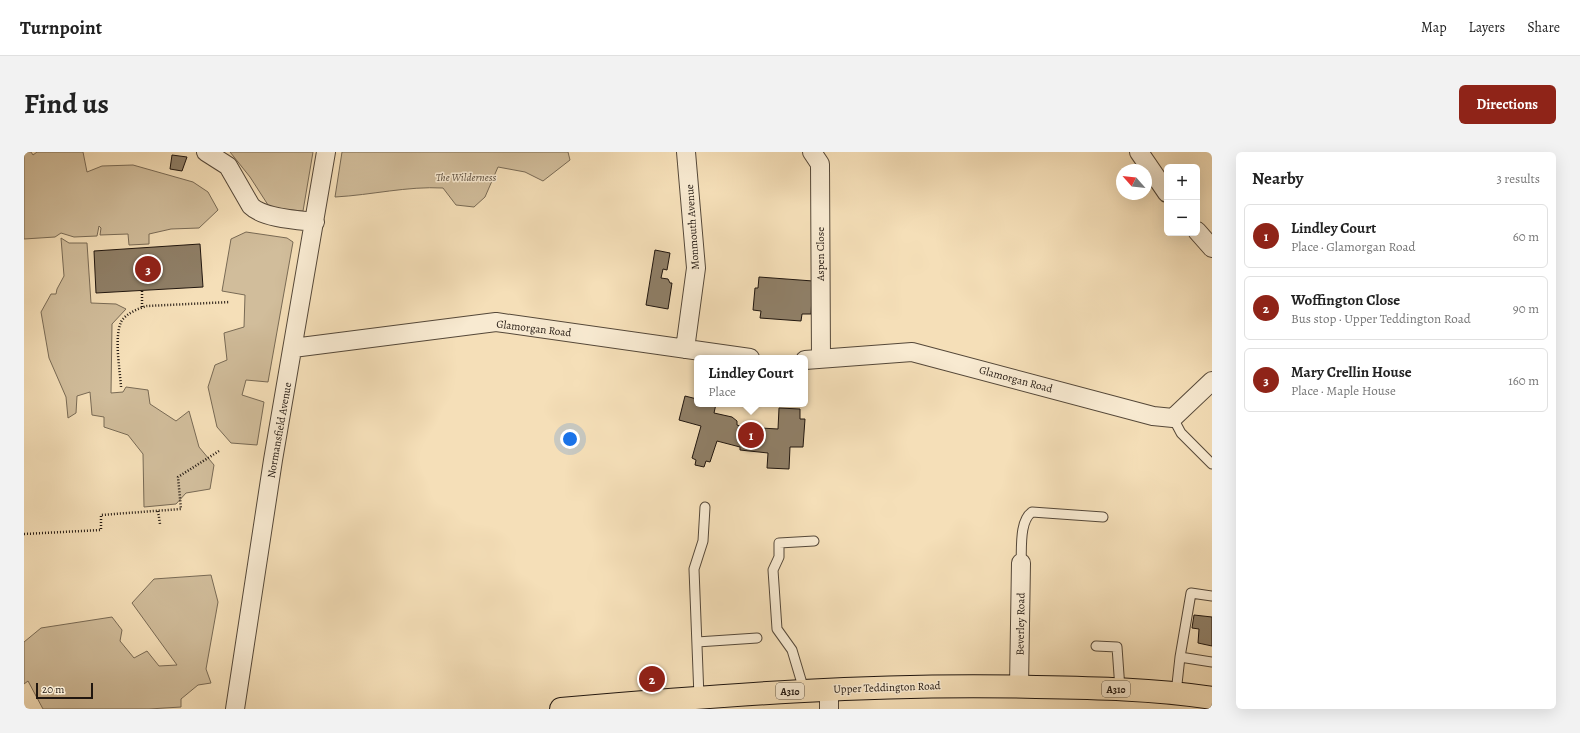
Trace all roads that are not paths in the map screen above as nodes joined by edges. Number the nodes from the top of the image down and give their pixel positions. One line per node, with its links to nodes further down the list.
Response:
1 (206, 152): 7 (street)
2 (326, 152): 7 (street, Normansfield Avenue)
3 (686, 152): 11 (street, Monmouth Avenue)
4 (812, 152): 13 (street, Aspen Close)
5 (1140, 152): 6 (street)
6 (1164, 188)
7 (314, 222): 10 (street, Normansfield Avenue)
8 (1200, 234): 9 (street)
9 (1212, 248)
10 (293, 348): 11 (street, Glamorgan Road); 35 (street, Normansfield Avenue)
11 (685, 349): 12 (street, Glamorgan Road)
12 (728, 355)
13 (813, 360): 15 (street, Glamorgan Road)
14 (1212, 381): 15 (street)
15 (1173, 418): 16 (lane)
16 (1212, 464)
17 (705, 507): 23 (lane)
18 (1103, 517): 20 (lane)
19 (814, 541): 29 (lane)
20 (1021, 563): 27 (street, Beverley Road)
21 (1212, 596): 25 (lane)
22 (757, 638): 23 (lane)
23 (697, 642): 31 (lane)
24 (1096, 646): 28 (lane)
25 (1180, 657): 26 (lane); 30 (lane)
26 (1212, 662)
27 (1020, 686): 28 (main road, Upper Teddington Road / A310); 33 (main road, Upper Teddington Road / A310)
28 (1120, 689): 30 (main road, Upper Teddington Road / A310)
29 (804, 690): 31 (main road, Upper Teddington Road / A310); 33 (main road, Upper Teddington Road / A310)
30 (1176, 693): 32 (main road, Upper Teddington Road / A310)
31 (699, 697): 34 (main road, Upper Teddington Road / A310)
32 (1212, 698)
33 (829, 699)
34 (606, 707): 36 (main road, Upper Teddington Road / A310)
35 (235, 709)
36 (562, 709)

